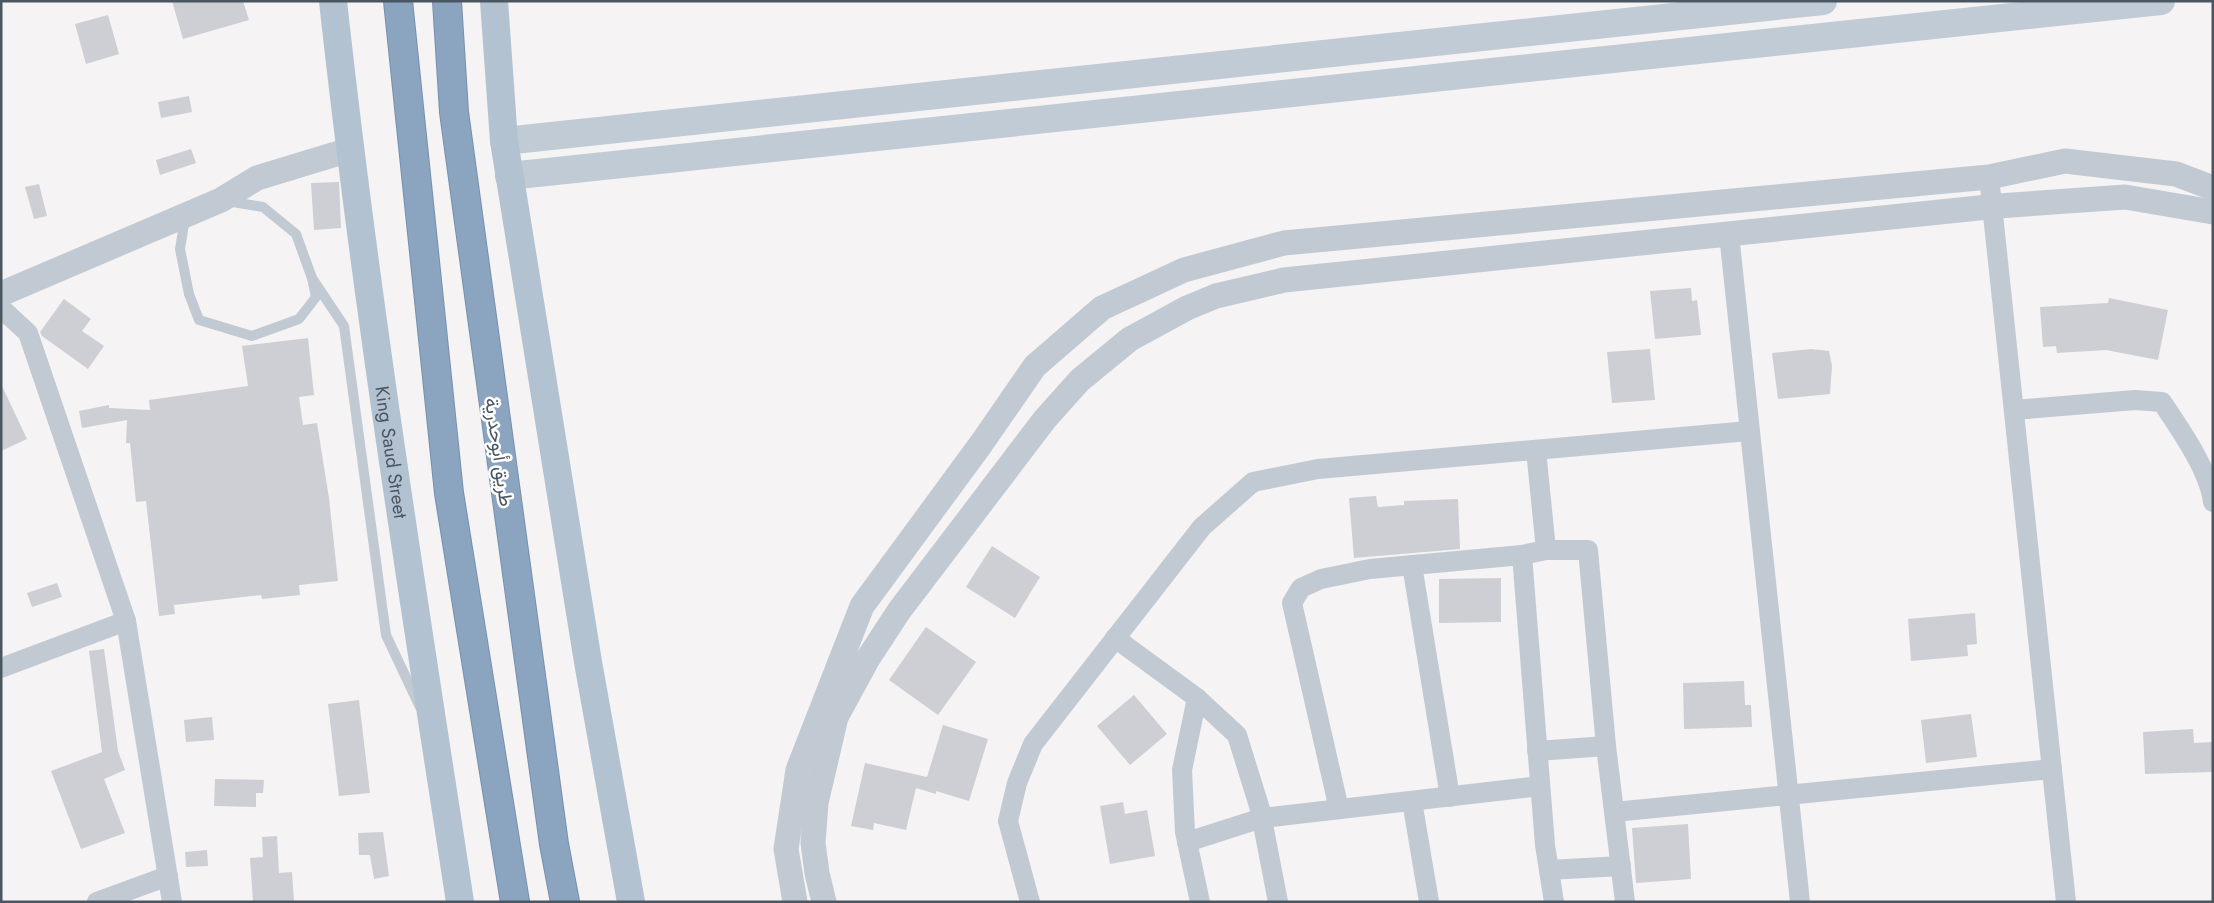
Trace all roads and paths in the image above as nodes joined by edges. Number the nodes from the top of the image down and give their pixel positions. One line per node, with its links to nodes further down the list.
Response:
1 (333, 1): 8 (main road, King Saud Street)
2 (398, 1): 49 (highway)
3 (447, 1): 50 (highway, طريق أبوحدرية)
4 (494, 1): 7 (main road)
5 (1823, 1): 7 (main road)
6 (2161, 1): 9 (main road)
7 (504, 141): 9 (main road)
8 (349, 150): 12 (street); 31 (main road, King Saud Street)
9 (509, 176): 51 (main road)
10 (1989, 177): 11 (street); 13 (street); 52 (street)
11 (2213, 188)
12 (221, 200): 15 (street); 17 (lane)
13 (1992, 207): 14 (street); 16 (street); 20 (street)
14 (2213, 212)
15 (186, 215): 17 (lane); 18 (street)
16 (1729, 234): 21 (street); 53 (street)
17 (312, 278): 31 (lane)
18 (1, 294)
19 (1, 308): 27 (street)
20 (2014, 410): 23 (street); 34 (street)
21 (1749, 431): 22 (street); 36 (street)
22 (1536, 450): 24 (street); 28 (street)
23 (2213, 502)
24 (1546, 550): 25 (street); 32 (street)
25 (1522, 556): 26 (street); 33 (street)
26 (1412, 565): 37 (street); 39 (street)
27 (126, 621): 29 (street); 45 (street)
28 (1115, 638): 30 (street); 54 (street)
29 (1, 668)
30 (1197, 698): 41 (street); 42 (street)
31 (435, 738): 48 (main road, King Saud Street)
32 (1606, 746): 33 (street); 40 (street)
33 (1537, 751): 35 (street)
34 (2052, 769): 36 (street); 61 (street)
35 (1540, 786): 37 (street); 44 (street)
36 (1788, 795): 40 (street); 60 (street)
37 (1450, 797): 38 (street)
38 (1412, 801): 39 (street); 57 (street)
39 (1339, 809): 41 (street)
40 (1614, 812): 43 (street)
41 (1262, 818): 42 (street); 56 (street)
42 (1187, 842): 55 (street)
43 (1621, 866): 44 (street); 59 (street)
44 (1549, 870): 58 (street)
45 (168, 876): 46 (street); 47 (street)
46 (97, 902)
47 (172, 902)
48 (460, 902)
49 (515, 902)
50 (565, 902)
51 (631, 902)
52 (795, 902)
53 (824, 902)
54 (1030, 902)
55 (1200, 902)
56 (1278, 902)
57 (1429, 902)
58 (1554, 902)
59 (1625, 902)
60 (1800, 902)
61 (2066, 902)

